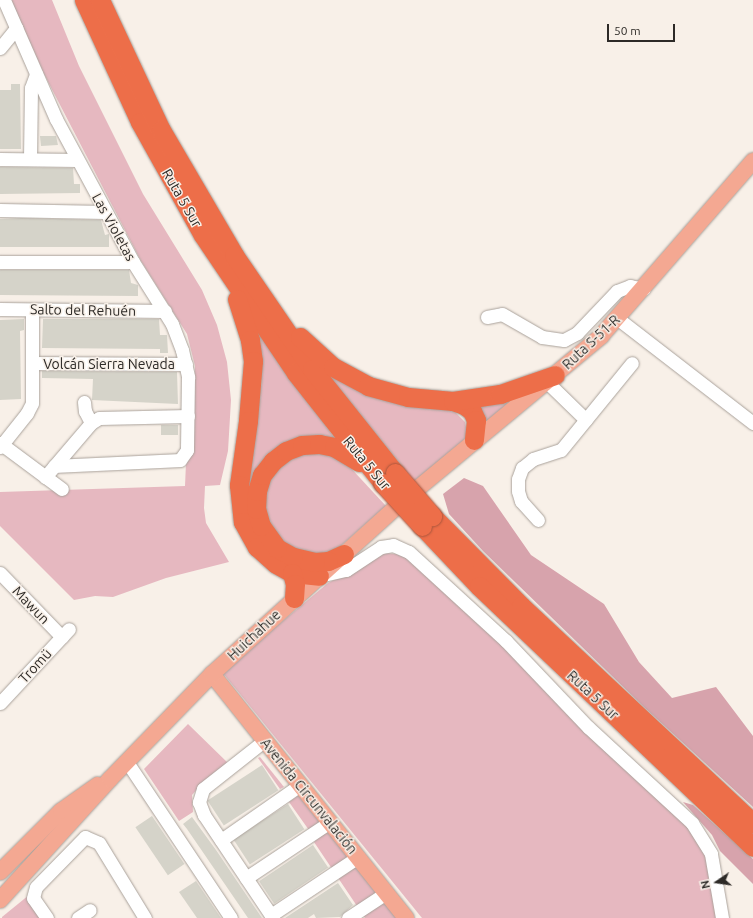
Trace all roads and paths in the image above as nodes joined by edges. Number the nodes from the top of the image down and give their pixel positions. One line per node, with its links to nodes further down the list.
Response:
1 (4, 0): 4 (street, Las Violetas)
2 (84, 0): 13 (highway, Ruta 5 Sur)
3 (100, 0): 17 (highway, Ruta 5 Sur)
4 (16, 28): 5 (street); 6 (street, Las Violetas)
5 (0, 48)
6 (36, 74): 8 (street); 9 (street, Las Violetas)
7 (0, 159): 8 (street)
8 (30, 159): 9 (street)
9 (78, 160): 12 (street, Las Violetas)
10 (753, 160): 16 (main road, Ruta S-51-R)
11 (0, 210): 12 (street)
12 (105, 212): 15 (street, Las Violetas)
13 (215, 253): 37 (highway, Ruta 5 Sur); 44 (highway)
14 (0, 262): 15 (street)
15 (133, 262): 20 (street, Las Violetas)
16 (644, 288): 21 (street); 22 (main road, Ruta S-51-R)
17 (263, 299): 27 (highway); 37 (highway, Ruta 5 Sur)
18 (0, 309): 19 (street, Salto del Rehuén)
19 (32, 310): 20 (street, Salto del Rehuén); 23 (street)
20 (165, 311): 24 (street, Las Violetas)
21 (487, 317)
22 (618, 318): 26 (main road, Ruta S-51-R); 31 (street)
23 (32, 363): 24 (street, Volcán Sierra Nevada); 34 (street)
24 (186, 364): 29 (street, Las Violetas)
25 (632, 364): 30 (street)
26 (551, 378): 27 (highway); 30 (street); 33 (main road, Ruta S-51-R)
27 (453, 401): 33 (highway)
28 (84, 402): 32 (street)
29 (188, 416): 32 (street); 35 (street, Las Violetas)
30 (586, 420): 40 (street)
31 (753, 422)
32 (91, 423): 35 (street)
33 (474, 440): 39 (main road, Ruta S-51-R)
34 (1, 445): 36 (street)
35 (54, 466): 36 (street)
36 (45, 477): 38 (street)
37 (389, 478): 41 (highway, Ruta 5 Sur, bridge); 42 (highway)
38 (62, 489)
39 (405, 499): 42 (main road, Huichahue)
40 (538, 520)
41 (427, 521): 55 (highway, Ruta 5 Sur); 57 (highway, Ruta 5 Sur)
42 (344, 554): 45 (main road, Huichahue)
43 (0, 573): 47 (street, Mawun)
44 (292, 573): 45 (highway); 46 (highway)
45 (319, 576): 46 (main road, Huichahue); 71 (street)
46 (294, 598): 48 (main road, Huichahue)
47 (65, 633): 49 (street, Tromü)
48 (212, 674): 50 (main road, Avenida Circunvalación); 51 (main road, Huichahue)
49 (0, 703)
50 (265, 740): 53 (main road, Avenida Circunvalación); 56 (street)
51 (127, 762): 52 (main road, Huichahue); 68 (street)
52 (110, 779): 59 (main road, Huichahue); 62 (main road, Huichahue)
53 (300, 785): 54 (main road, Avenida Circunvalación); 56 (street)
54 (330, 822): 58 (main road, Avenida Circunvalación); 60 (street)
55 (753, 823)
56 (221, 840): 60 (street)
57 (753, 847)
58 (358, 857): 61 (main road, Avenida Circunvalación); 64 (street)
59 (0, 872)
60 (246, 878): 64 (street)
61 (386, 892): 69 (street); 70 (main road, Avenida Circunvalación)
62 (0, 900)
63 (90, 910): 66 (street)
64 (272, 916)
65 (47, 918): 67 (street)
66 (78, 918)
67 (145, 918)
68 (231, 918)
69 (348, 918)
70 (406, 918)
71 (722, 918)

